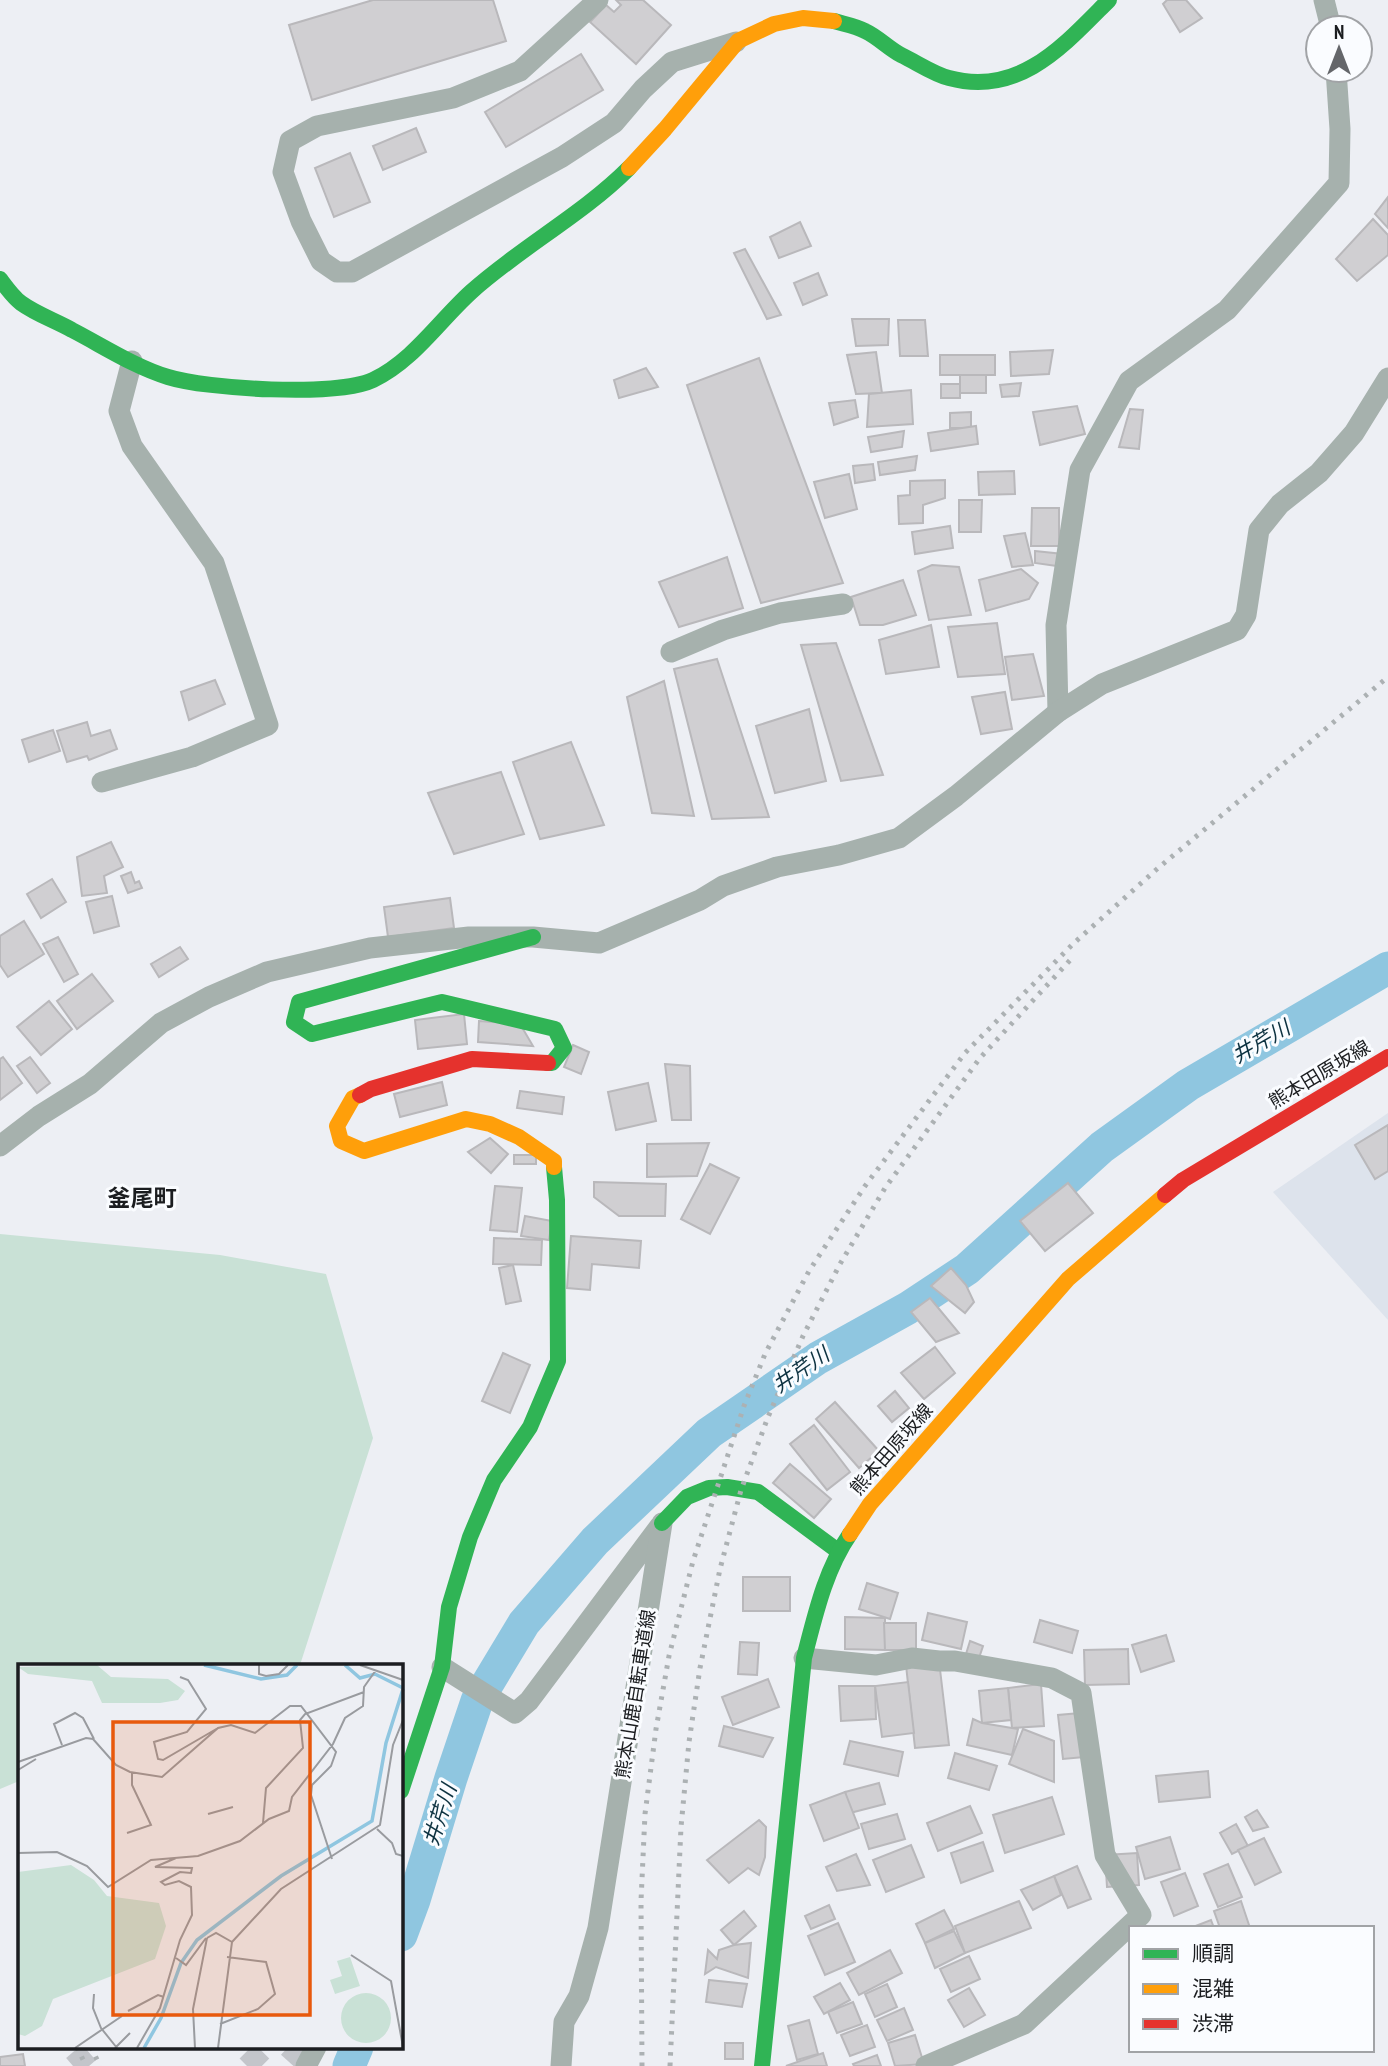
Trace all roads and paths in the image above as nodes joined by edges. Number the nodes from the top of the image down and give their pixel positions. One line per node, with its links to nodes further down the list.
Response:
1 (598, 0): 3 (street)
2 (1109, 0): 3 (street)
3 (738, 41): 6 (street)
4 (1337, 84): 10 (street)
5 (0, 279): 6 (street)
6 (132, 361): 11 (street)
7 (1388, 379): 10 (street)
8 (843, 604): 9 (street)
9 (671, 652)
10 (1058, 712): 12 (street)
11 (102, 782)
12 (533, 937): 14 (street); 18 (street)
13 (1388, 1057): 16 (street, 熊本田原坂線)
14 (0, 1146)
15 (662, 1523): 16 (street); 18 (street); 24 (street, 熊本山鹿自転車道線)
16 (838, 1551): 17 (street, 熊本田原坂線)
17 (804, 1658): 20 (street); 25 (street, 熊本田原坂線)
18 (442, 1667): 19 (street)
19 (402, 1788)
20 (1129, 1926)
21 (1129, 1926): 26 (street)
22 (315, 2048): 23 (street)
23 (306, 2066)
24 (562, 2066)
25 (762, 2066)
26 (926, 2066)

